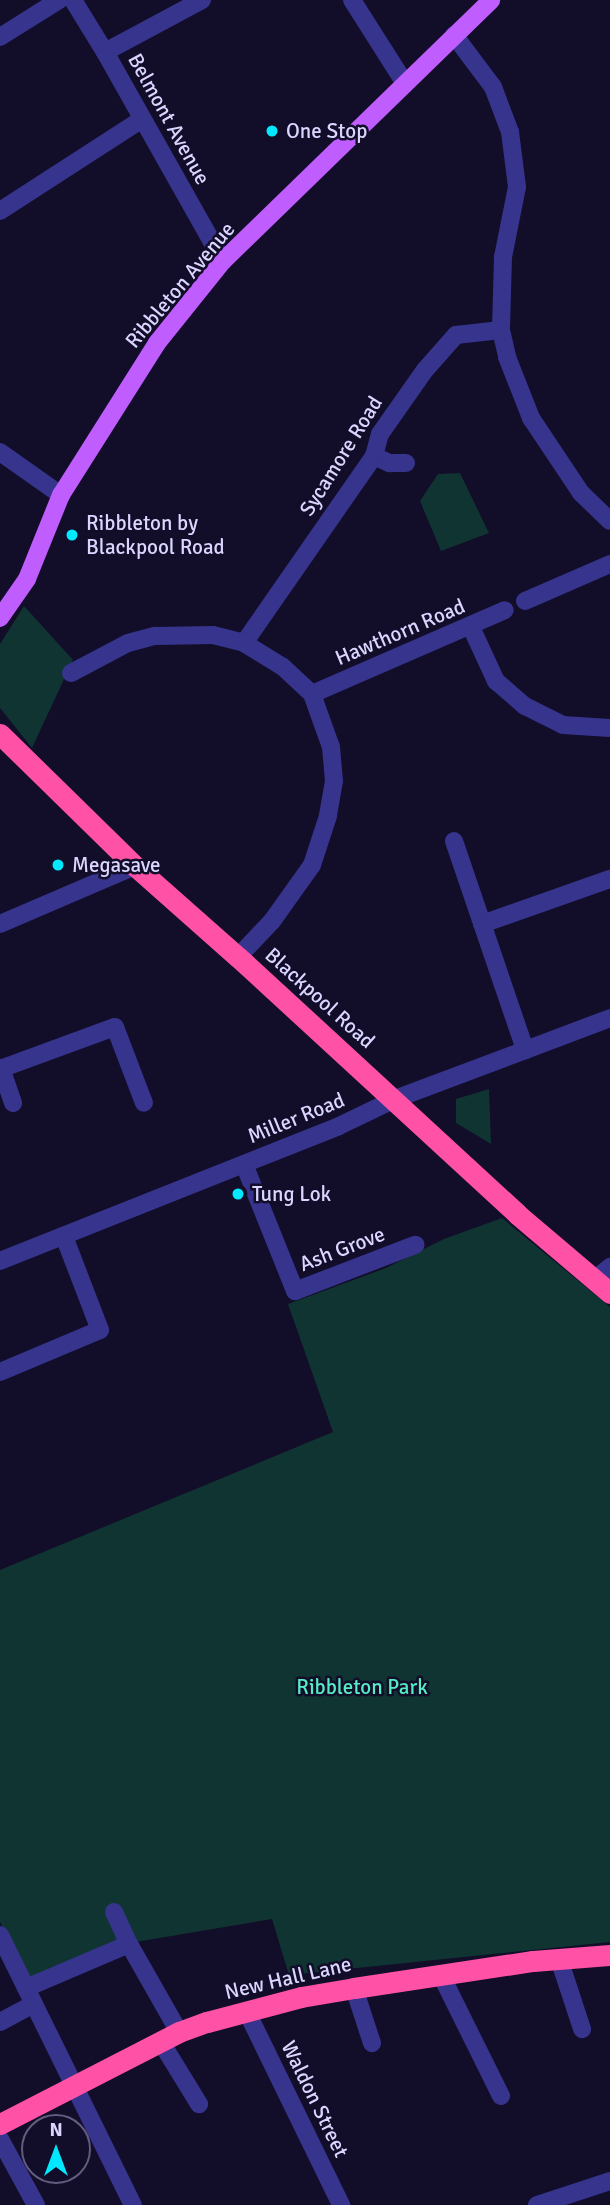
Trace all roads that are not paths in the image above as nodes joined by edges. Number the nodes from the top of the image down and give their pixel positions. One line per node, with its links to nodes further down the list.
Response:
1 (59, 0): 7 (street)
2 (73, 0): 8 (street, Belmont Avenue)
3 (202, 0): 8 (street)
4 (352, 0): 9 (street)
5 (491, 0): 6 (main road, Ribbleton Avenue)
6 (454, 35): 9 (main road, Ribbleton Avenue); 13 (street)
7 (0, 37)
8 (106, 52): 10 (street, Belmont Avenue)
9 (404, 82): 12 (main road, Ribbleton Avenue)
10 (142, 119): 11 (street); 12 (street, Belmont Avenue)
11 (0, 211)
12 (223, 261): 17 (main road, Ribbleton Avenue)
13 (501, 330): 15 (street, Sycamore Road); 18 (street)
14 (0, 452): 17 (street)
15 (374, 456): 16 (street); 24 (street, Sycamore Road)
16 (406, 463)
17 (61, 495): 22 (main road, Ribbleton Avenue)
18 (610, 521)
19 (610, 564): 20 (street)
20 (525, 601)
21 (505, 610): 23 (street, Hawthorn Road)
22 (0, 618)
23 (471, 627): 26 (street, Hawthorn Road); 27 (street)
24 (244, 643): 25 (street); 26 (street)
25 (71, 673)
26 (312, 694): 34 (street)
27 (610, 728)
28 (0, 734): 30 (highway, Blackpool Road)
29 (454, 841): 33 (street)
30 (135, 866): 32 (street); 34 (highway, Blackpool Road)
31 (610, 879): 33 (street)
32 (0, 924)
33 (482, 925): 36 (street)
34 (238, 957): 38 (highway, Blackpool Road)
35 (610, 1018): 36 (street, Miller Road)
36 (525, 1050): 38 (street, Miller Road)
37 (1, 1069): 39 (street); 40 (street)
38 (395, 1099): 41 (street, Miller Road); 45 (highway, Blackpool Road)
39 (13, 1103)
40 (144, 1103)
41 (244, 1164): 42 (street, Miller Road); 43 (street, Ash Grove)
42 (64, 1236): 44 (street, Miller Road); 46 (street)
43 (415, 1245)
44 (0, 1261)
45 (605, 1280)
46 (0, 1372)
47 (114, 1912): 49 (street)
48 (0, 1935): 53 (street)
49 (129, 1944): 53 (street); 59 (street)
50 (610, 1955): 51 (highway, New Hall Lane)
51 (559, 1959): 52 (highway, New Hall Lane); 58 (street)
52 (441, 1975): 54 (highway, New Hall Lane); 62 (street)
53 (26, 1987): 55 (street)
54 (354, 1988): 56 (highway, New Hall Lane); 60 (street)
55 (34, 2004): 57 (street); 61 (street)
56 (247, 2012): 59 (highway, New Hall Lane); 69 (street, Waldon Street)
57 (0, 2022)
58 (582, 2029)
59 (170, 2037): 61 (highway, New Hall Lane); 63 (street)
60 (372, 2043)
61 (74, 2088): 64 (highway, New Hall Lane); 68 (street)
62 (501, 2096)
63 (199, 2104)
64 (0, 2124)
65 (0, 2138): 67 (street)
66 (610, 2180): 70 (street)
67 (36, 2205)
68 (133, 2205)
69 (341, 2205)
70 (537, 2205)

